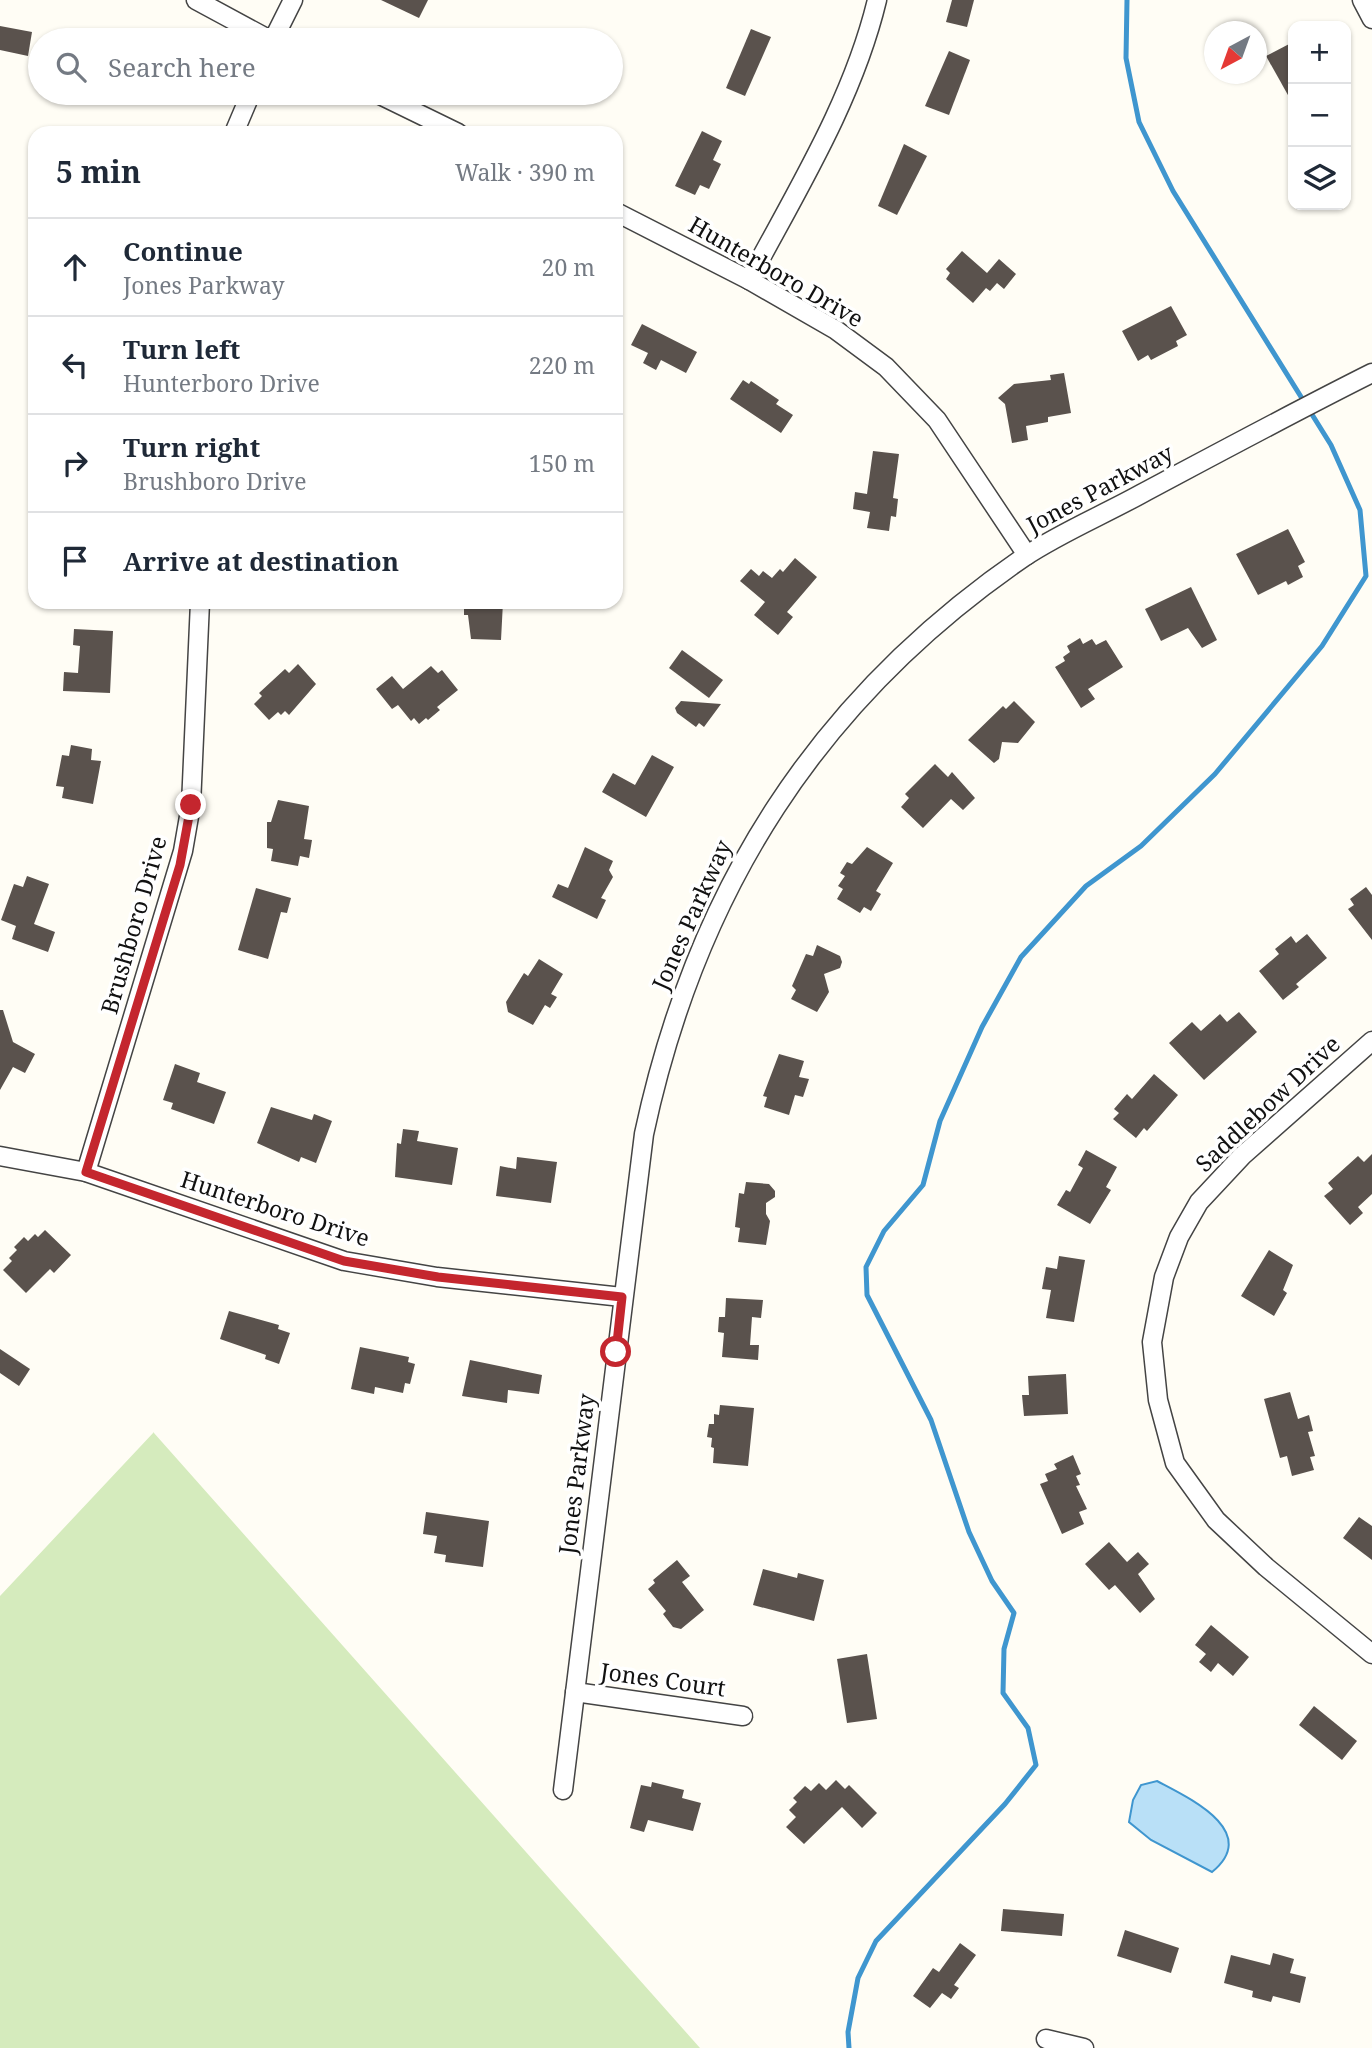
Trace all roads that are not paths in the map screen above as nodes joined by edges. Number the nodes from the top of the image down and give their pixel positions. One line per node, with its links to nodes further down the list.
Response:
1 (196, 0): 6 (street)
2 (293, 0): 7 (street)
3 (877, 0): 13 (street)
4 (1362, 0): 5 (street)
5 (1372, 19)
6 (248, 28)
7 (278, 28)
8 (246, 105): 10 (street)
9 (401, 105): 11 (street)
10 (237, 126)
11 (444, 126)
12 (623, 216): 13 (street, Hunterboro Drive)
13 (749, 280): 15 (street, Hunterboro Drive)
14 (1372, 373): 15 (street, Jones Parkway)
15 (1027, 555): 20 (street, Jones Parkway)
16 (200, 609): 19 (street, Brushboro Drive)
17 (1372, 1041): 21 (street, Saddlebow Drive)
18 (0, 1156): 19 (street, Hunterboro Drive)
19 (86, 1172): 20 (street, Hunterboro Drive)
20 (622, 1297): 22 (street, Jones Parkway)
21 (1372, 1654)
22 (575, 1692): 23 (street, Jones Court); 24 (street, Jones Parkway)
23 (743, 1716)
24 (563, 1790)
25 (1046, 2039): 26 (street)
26 (1084, 2048)

